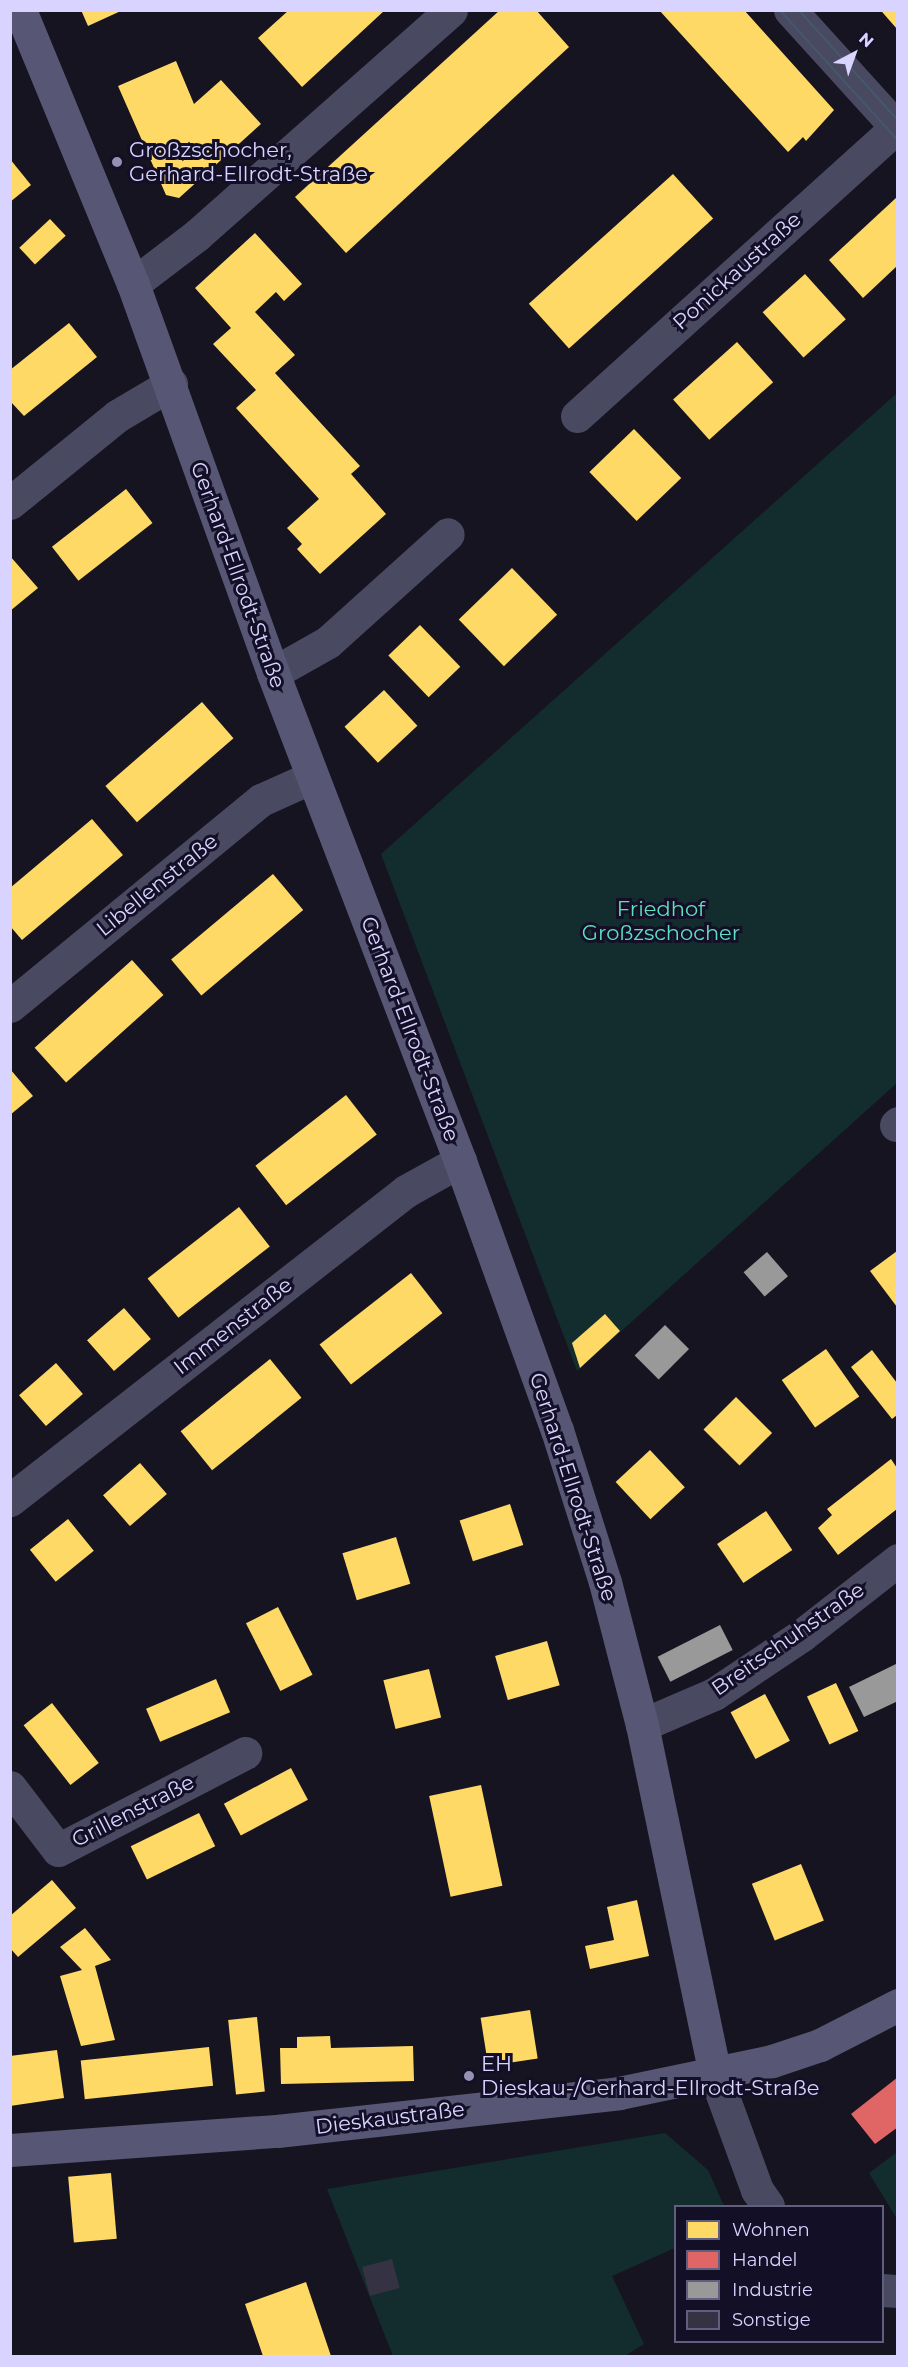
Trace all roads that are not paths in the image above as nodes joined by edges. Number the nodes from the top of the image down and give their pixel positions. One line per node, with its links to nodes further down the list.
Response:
1 (20, 10): 5 (main road, Gerhard-Ellrodt-Straße)
2 (451, 10): 5 (street)
3 (790, 10): 4 (street)
4 (897, 127): 7 (street, Ponickaustraße)
5 (133, 284): 6 (main road, Gerhard-Ellrodt-Straße)
6 (171, 384): 8 (street); 10 (main road, Gerhard-Ellrodt-Straße)
7 (577, 416)
8 (10, 503)
9 (448, 534): 10 (street)
10 (273, 673): 11 (main road, Gerhard-Ellrodt-Straße)
11 (312, 777): 12 (street, Libellenstraße); 13 (main road, Gerhard-Ellrodt-Straße)
12 (10, 1006)
13 (460, 1161): 14 (street, Immenstraße); 16 (main road, Gerhard-Ellrodt-Straße)
14 (10, 1500)
15 (897, 1560): 16 (street, Breitschuhstraße)
16 (642, 1725): 20 (main road, Gerhard-Ellrodt-Straße)
17 (245, 1753): 18 (street, Grillenstraße)
18 (10, 1787)
19 (897, 2005): 20 (main road, Dieskaustraße)
20 (716, 2075): 21 (main road, Dieskaustraße); 22 (street)
21 (10, 2150)
22 (767, 2205)

